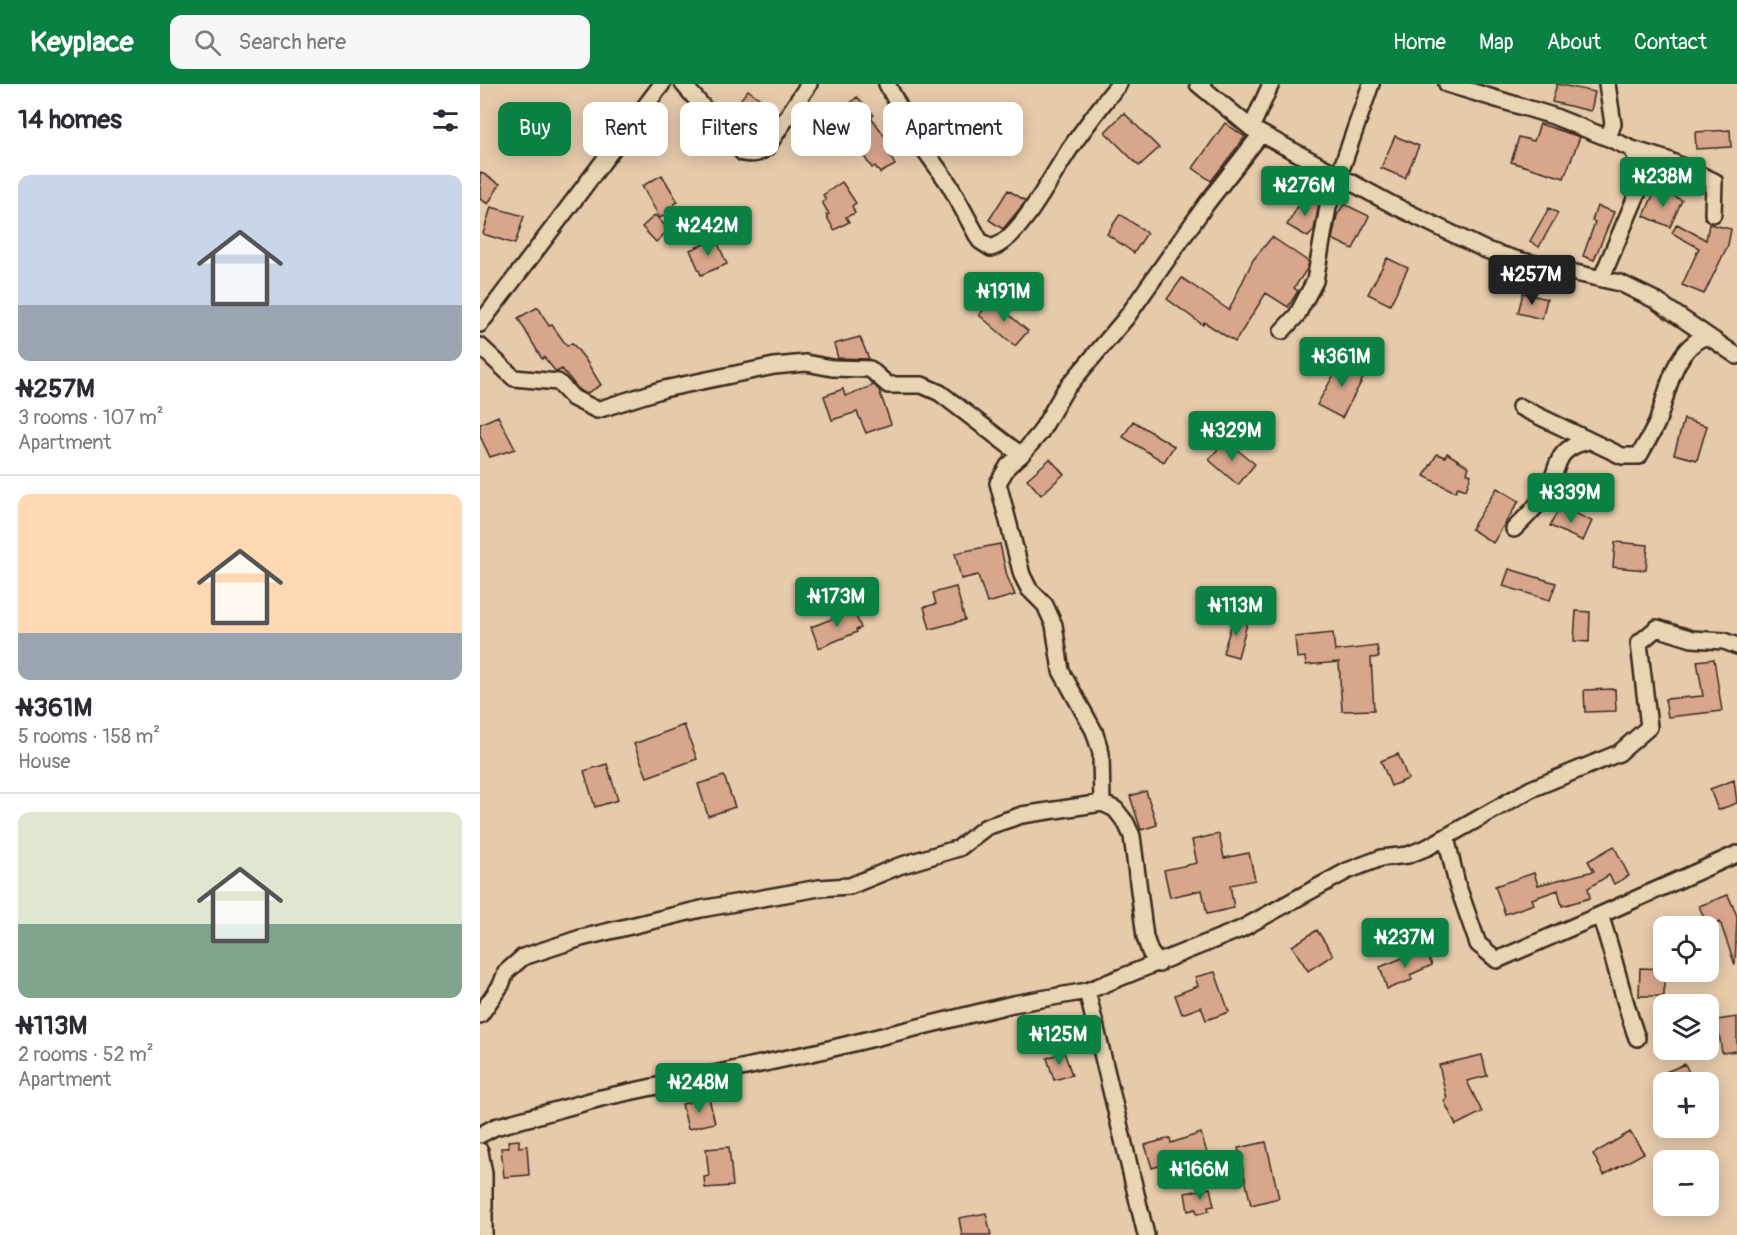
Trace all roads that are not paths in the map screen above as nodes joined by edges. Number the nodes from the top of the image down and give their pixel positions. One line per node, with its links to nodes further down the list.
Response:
1 (662, 84): 19 (street)
2 (683, 84): 3 (street)
3 (809, 84)
4 (887, 84): 5 (street)
5 (1119, 84)
6 (1198, 84): 11 (street)
7 (1271, 84): 11 (street)
8 (1371, 84): 16 (street)
9 (1451, 84): 12 (street)
10 (1607, 84): 12 (street)
11 (1256, 131): 16 (street); 26 (street)
12 (1608, 138): 13 (street)
13 (1632, 149): 14 (street); 15 (street)
14 (1668, 160): 15 (street); 17 (street)
15 (1641, 168): 18 (street)
16 (1340, 177): 18 (street); 20 (street)
17 (1713, 214)
18 (1602, 277): 21 (street)
19 (480, 324)
20 (1282, 331)
21 (1706, 336): 23 (street); 25 (street)
22 (480, 346): 26 (street)
23 (1737, 356)
24 (1520, 407): 25 (street)
25 (1588, 441): 27 (street)
26 (1021, 455): 29 (street)
27 (1515, 529)
28 (1737, 646): 30 (street)
29 (1102, 803): 33 (street); 35 (street)
30 (1446, 837): 32 (street); 33 (street)
31 (1737, 854): 32 (street)
32 (1600, 915): 36 (street)
33 (1159, 964): 34 (street)
34 (1088, 991): 37 (street); 40 (street)
35 (480, 1015)
36 (1637, 1038)
37 (480, 1135)
38 (480, 1151): 39 (street)
39 (484, 1235)
40 (1146, 1235)

